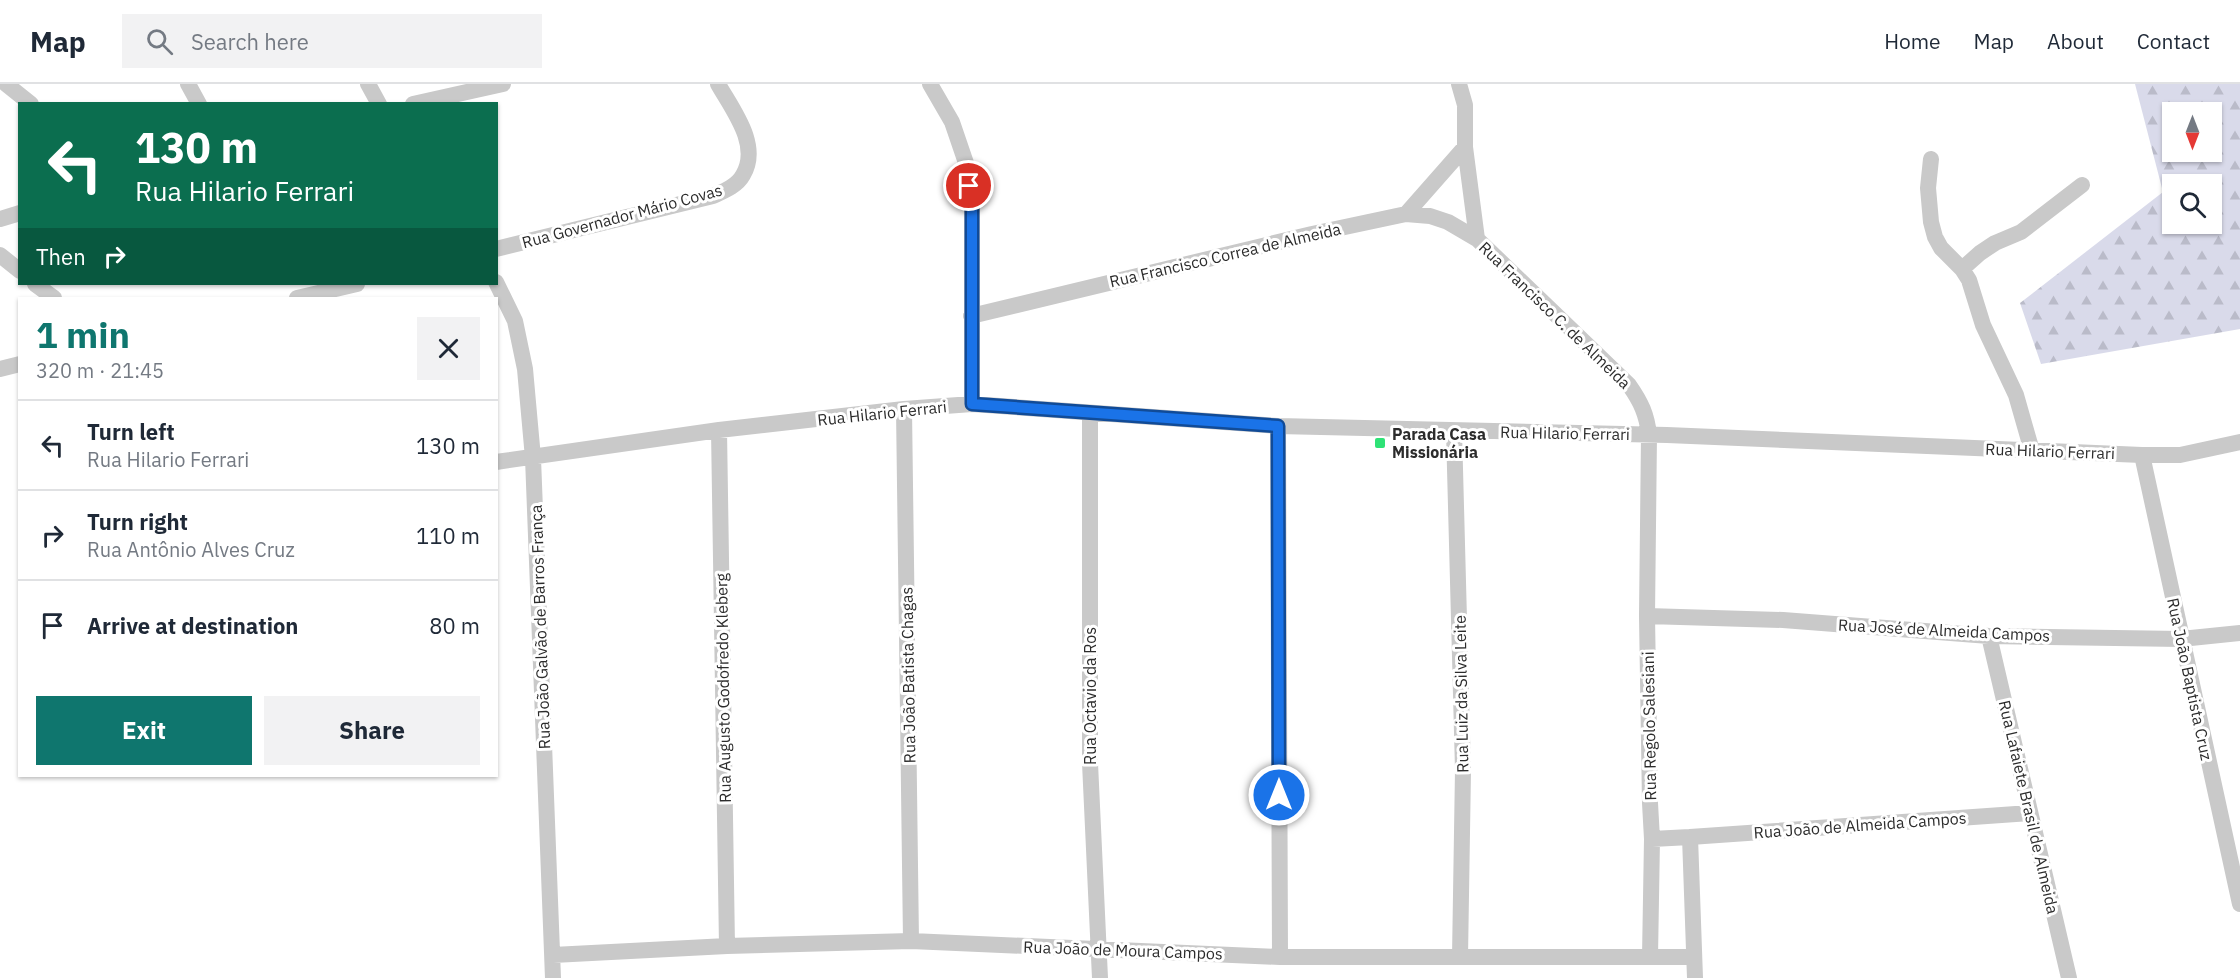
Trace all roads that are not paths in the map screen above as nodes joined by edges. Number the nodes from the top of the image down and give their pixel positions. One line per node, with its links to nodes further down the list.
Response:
1 (6, 84): 8 (street)
2 (188, 84): 9 (street)
3 (368, 84): 10 (street)
4 (503, 84): 11 (street)
5 (718, 84): 19 (street, Rua Governador Mário Covas)
6 (930, 84): 28 (street)
7 (1460, 84): 12 (street, Rua Francisco C. de Almeida)
8 (29, 102)
9 (198, 102)
10 (378, 102)
11 (422, 102)
12 (1465, 147): 16 (street); 18 (street, Rua Francisco C. de Almeida)
13 (1931, 159): 22 (street)
14 (2082, 185): 22 (street)
15 (18, 214): 17 (street)
16 (1406, 214): 18 (street, Rua Francisco Correa de Almeida); 28 (street, Rua Francisco Correa de Almeida)
17 (0, 219)
18 (1477, 239): 37 (street, Rua Francisco C. de Almeida)
19 (498, 249)
20 (0, 255): 21 (street)
21 (18, 269)
22 (1962, 269): 39 (street)
23 (36, 285): 26 (street)
24 (353, 285): 27 (street)
25 (497, 285): 41 (street, Rua João Galvão de Barros França)
26 (53, 297)
27 (301, 297)
28 (971, 316): 31 (street)
29 (18, 364): 30 (street)
30 (0, 369)
31 (972, 404): 32 (street, Rua Hilario Ferrari); 33 (street, Rua Hilario Ferrari)
32 (904, 409): 35 (street, Rua Hilario Ferrari); 51 (street, Rua João Batista Chagas)
33 (1090, 413): 34 (street, Rua Hilario Ferrari); 53 (street, Rua Octavio da Ros)
34 (1278, 426): 36 (street, Rua Hilario Ferrari); 55 (street)
35 (719, 430): 41 (street, Rua Hilario Ferrari); 52 (street, Rua Augusto Godofredo Kleberg)
36 (1454, 431): 37 (street, Rua Hilario Ferrari); 56 (street, Rua Luiz da Silva Leite)
37 (1649, 435): 39 (street, Rua Hilario Ferrari); 43 (street, Rua Regolo Salesiani)
38 (2240, 442): 40 (street, Rua Hilario Ferrari)
39 (2032, 451): 40 (street, Rua Hilario Ferrari)
40 (2142, 455): 46 (street, Rua João Baptista Cruz)
41 (533, 458): 42 (street, Rua Hilario Ferrari); 54 (street, Rua João Galvão de Barros França)
42 (498, 462)
43 (1647, 616): 45 (street, Rua José de Almeida Campos); 49 (street, Rua Regolo Salesiani)
44 (2240, 633): 46 (street, Rua José de Almeida Campos)
45 (1989, 636): 46 (street, Rua José de Almeida Campos); 47 (street, Rua Lafaiete Brasil de Almeida)
46 (2181, 639): 50 (street, Rua João Baptista Cruz)
47 (2030, 813): 48 (street, Rua João de Almeida Campos); 62 (street, Rua Lafaiete Brasil de Almeida)
48 (1690, 837): 49 (street); 58 (street)
49 (1652, 839): 57 (street, Rua Regolo Salesiani)
50 (2240, 904)
51 (911, 941): 52 (street, Rua João de Moura Campos); 53 (street, Rua João de Moura Campos)
52 (727, 946): 54 (street, Rua João de Moura Campos)
53 (1100, 950): 55 (street, Rua João de Moura Campos); 60 (street, Rua Octavio da Ros)
54 (553, 955): 59 (street, Rua João Galvão de Barros França)
55 (1280, 957): 56 (street, Rua João de Moura Campos)
56 (1460, 957): 57 (street, Rua João de Moura Campos)
57 (1650, 957): 58 (street, Rua João de Moura Campos)
58 (1694, 957): 61 (street)
59 (553, 978)
60 (1100, 978)
61 (1695, 978)
62 (2069, 978)

